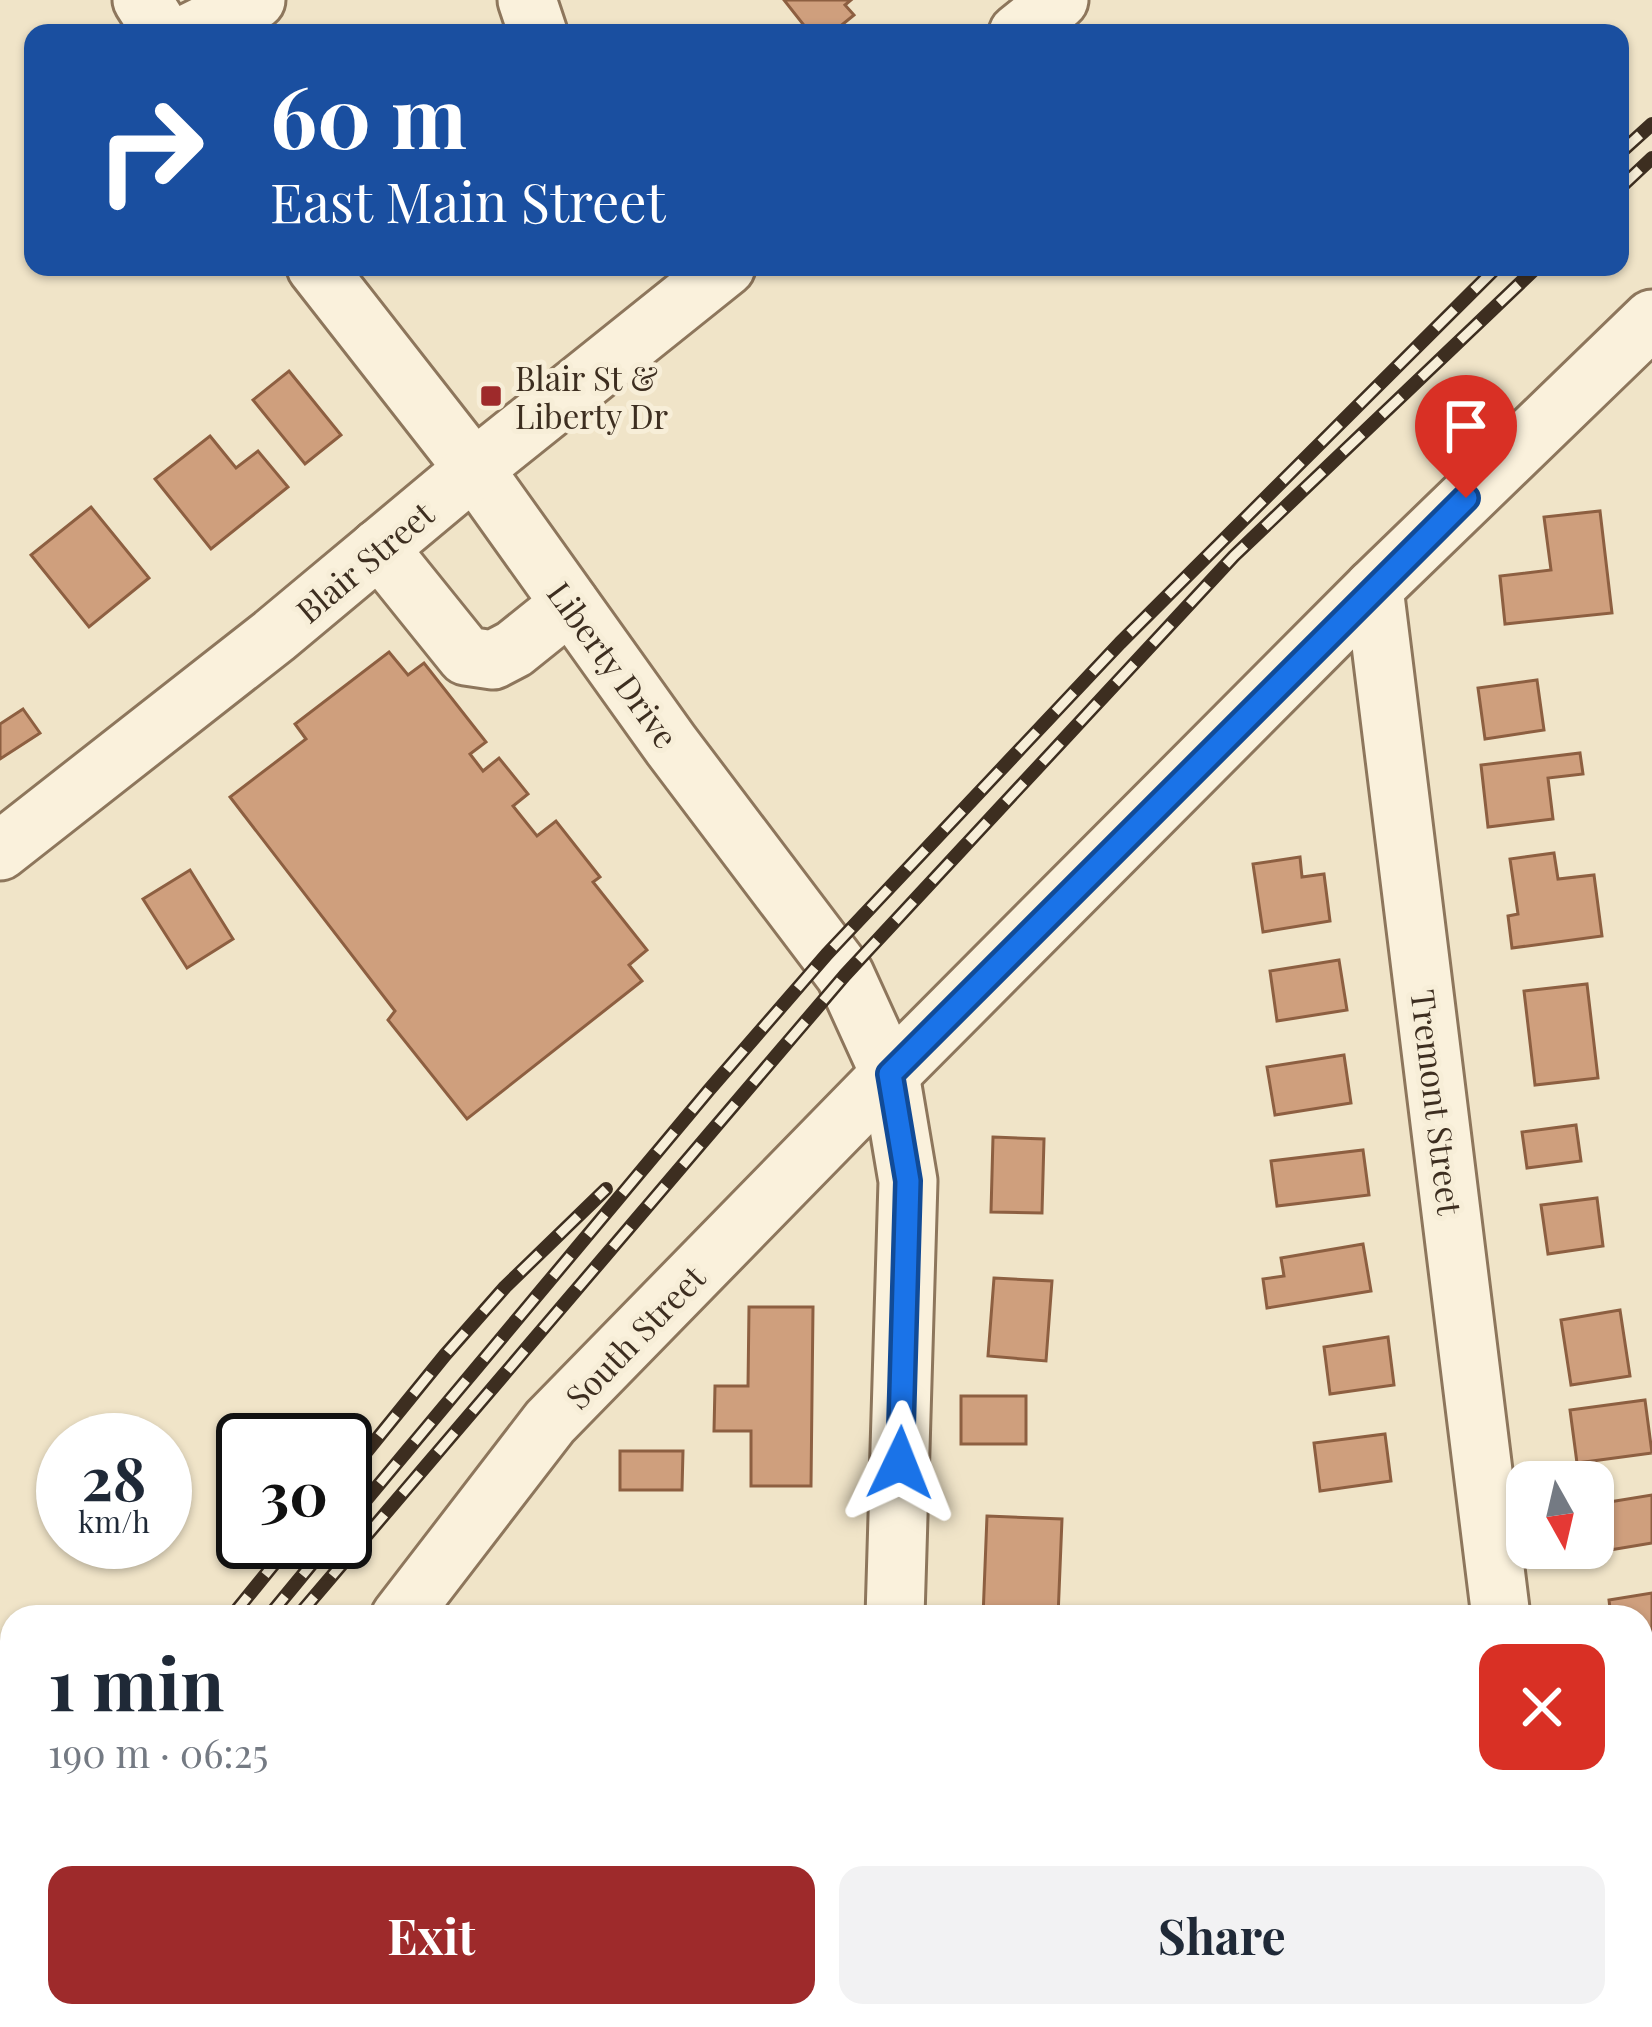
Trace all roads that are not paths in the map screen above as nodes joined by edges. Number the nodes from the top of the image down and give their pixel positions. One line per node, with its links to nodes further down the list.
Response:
1 (256, 0): 3 (street)
2 (1059, 0): 4 (street)
3 (207, 24)
4 (1029, 24)
5 (323, 276): 8 (street, Liberty Drive)
6 (708, 276): 8 (street, Blair Street)
7 (1652, 319): 10 (street, South Street)
8 (474, 469): 9 (street, Blair Street); 11 (street, Liberty Drive)
9 (379, 548): 11 (street); 12 (street, Blair Street)
10 (1374, 588): 13 (street, South Street); 16 (street, Tremont Street)
11 (570, 604): 13 (street, Liberty Drive)
12 (0, 851)
13 (890, 1074): 14 (street, South Street); 15 (street, Liberty Drive)
14 (409, 1605)
15 (895, 1605)
16 (1501, 1605)

